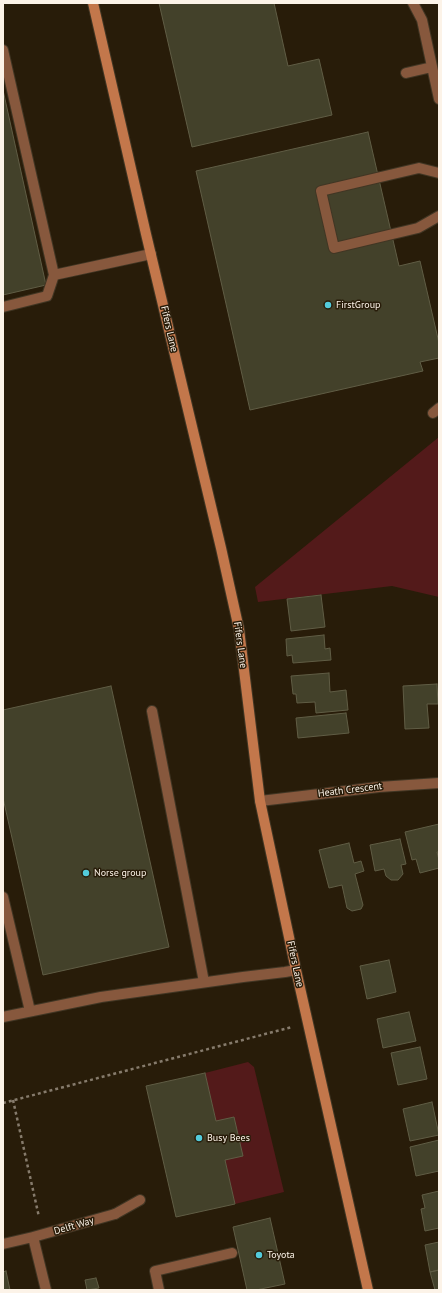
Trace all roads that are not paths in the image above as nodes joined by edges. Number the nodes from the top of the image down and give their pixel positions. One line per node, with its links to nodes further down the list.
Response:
1 (93, 3): 9 (street, Fifers Lane)
2 (413, 3): 4 (street)
3 (3, 50): 10 (street)
4 (432, 67): 5 (street); 6 (street)
5 (406, 73)
6 (439, 99)
7 (439, 173): 8 (street)
8 (439, 216)
9 (151, 254): 10 (street); 14 (street, Fifers Lane)
10 (54, 275): 11 (street)
11 (3, 307)
12 (152, 711): 17 (street)
13 (439, 783): 14 (street, Heath Crescent)
14 (260, 801): 16 (street, Fifers Lane)
15 (3, 897): 18 (street)
16 (296, 970): 17 (street); 26 (street, Fifers Lane)
17 (204, 982): 18 (street)
18 (30, 1011): 19 (street)
19 (3, 1017)
20 (140, 1200): 21 (street, Delft Way)
21 (38, 1236): 22 (street, Delft Way); 24 (street)
22 (3, 1244)
23 (232, 1253): 25 (street)
24 (46, 1290)
25 (159, 1290)
26 (368, 1290)

